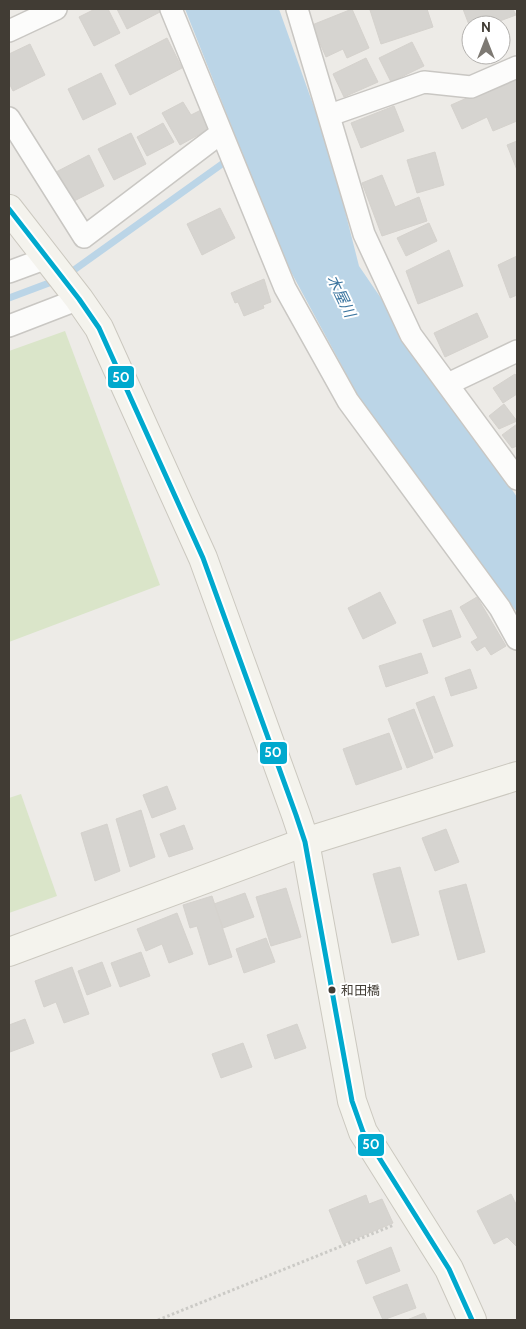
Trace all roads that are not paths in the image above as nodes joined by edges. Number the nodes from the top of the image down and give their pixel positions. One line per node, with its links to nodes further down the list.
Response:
1 (56, 9): 4 (street)
2 (171, 9): 8 (street)
3 (297, 9): 6 (street)
4 (9, 31)
5 (517, 67): 6 (street)
6 (330, 115): 15 (street)
7 (9, 118): 8 (street)
8 (221, 133): 17 (street)
9 (9, 209): 10 (main road)
10 (49, 261): 11 (street); 12 (main road)
11 (9, 272)
12 (75, 293): 13 (street); 19 (main road)
13 (9, 326)
14 (517, 351): 15 (street)
15 (448, 384): 16 (street)
16 (517, 479)
17 (517, 639)
18 (517, 776): 19 (main road)
19 (304, 842): 20 (main road); 21 (main road)
20 (9, 952)
21 (472, 1320)

